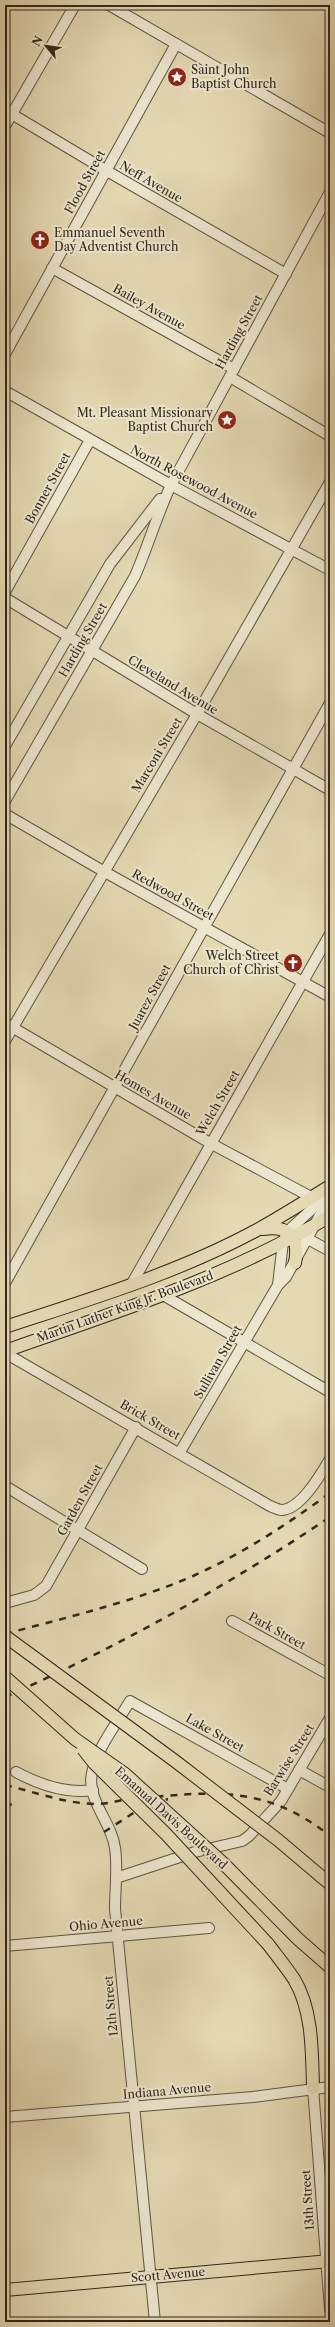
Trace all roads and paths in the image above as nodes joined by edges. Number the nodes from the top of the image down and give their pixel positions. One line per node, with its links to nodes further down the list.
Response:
1 (75, 5): 4 (street)
2 (109, 5): 3 (street)
3 (176, 44): 6 (street); 7 (street, Flood Street)
4 (8, 112): 5 (street); 7 (street, Neff Avenue)
5 (5, 126)
6 (330, 133)
7 (107, 171): 9 (street, Flood Street); 10 (street, Neff Avenue)
8 (330, 192): 10 (street, Harding Street)
9 (52, 268): 11 (street, Flood Street); 12 (street, Bailey Avenue)
10 (286, 274): 12 (street, Harding Street)
11 (5, 354)
12 (232, 373): 14 (street, Bailey Avenue); 17 (street, Harding Street)
13 (5, 391): 15 (street, North Rosewood Avenue)
14 (330, 436)
15 (90, 440): 17 (street, North Rosewood Avenue); 20 (street, Bonner Street)
16 (330, 482): 18 (street, Marconi Street)
17 (172, 485): 18 (street, North Rosewood Avenue); 22 (street, Harding Street); 23 (street, Harding Street)
18 (290, 548): 19 (street, North Rosewood Avenue); 25 (street, Marconi Street)
19 (330, 570)
20 (5, 592)
21 (5, 598): 22 (street, Cleveland Avenue)
22 (67, 637): 23 (street, Cleveland Avenue); 26 (street, Harding Street)
23 (92, 651): 25 (street, Cleveland Avenue); 29 (street, Harding Street)
24 (330, 703): 27 (street, Juarez Street)
25 (197, 714): 27 (street, Cleveland Avenue); 31 (street, Marconi Street)
26 (5, 746)
27 (292, 769): 28 (street, Cleveland Avenue); 32 (street, Juarez Street)
28 (330, 790)
29 (5, 801)
30 (5, 814): 31 (street, Redwood Street)
31 (103, 871): 32 (street, Redwood Street); 36 (street, Marconi Street)
32 (204, 926): 34 (street, Redwood Street); 38 (street, Juarez Street)
33 (330, 934): 34 (street, Welch Street)
34 (303, 982): 35 (street, Redwood Street); 39 (street, Welch Street)
35 (330, 997)
36 (9, 1025): 37 (street, Marconi Street); 38 (street, Homes Avenue)
37 (5, 1041)
38 (114, 1088): 39 (street, Homes Avenue); 50 (street, Juarez Street)
39 (210, 1143): 41 (street, Homes Avenue); 51 (street, Welch Street)
40 (330, 1186): 41 (main road, Martin Luther King Jr. Boulevard); 46 (street)
41 (311, 1197): 45 (main road, Martin Luther King Jr. Boulevard)
42 (330, 1202): 44 (street, Sullivan Street)
43 (330, 1216): 44 (main road, Martin Luther King Jr. Boulevard)
44 (315, 1225): 46 (main road, Martin Luther King Jr. Boulevard); 47 (street, Sullivan Street)
45 (257, 1230): 46 (main road); 51 (main road, Martin Luther King Jr. Boulevard)
46 (288, 1237): 49 (main road); 52 (street, Sullivan Street); 53 (main road, Martin Luther King Jr. Boulevard)
47 (308, 1239): 48 (street); 49 (street, Sullivan Street)
48 (330, 1251)
49 (295, 1263): 52 (street, Sullivan Street)
50 (5, 1283)
51 (131, 1285): 54 (main road, Martin Luther King Jr. Boulevard)
52 (278, 1285): 55 (street, Sullivan Street)
53 (163, 1295): 55 (street); 56 (main road, Martin Luther King Jr. Boulevard)
54 (5, 1327)
55 (244, 1344): 57 (street); 59 (street, Sullivan Street)
56 (5, 1352): 58 (street, Brick Street)
57 (330, 1392)
58 (136, 1427): 59 (street, Brick Street); 62 (street, Garden Street)
59 (180, 1452): 60 (street, Brick Street)
60 (330, 1459)
61 (5, 1486): 62 (street)
62 (79, 1529): 63 (street); 64 (street, Garden Street)
63 (142, 1569)
64 (5, 1603)
65 (232, 1621): 67 (street, Park Street)
66 (5, 1636): 78 (main road, bridge)
67 (330, 1675)
68 (5, 1677): 71 (main road, Emanual Davis Boulevard, bridge)
69 (130, 1700): 75 (street, Lake Street); 76 (street, 12th Street)
70 (330, 1718): 72 (street, Barwise Street)
71 (75, 1739): 82 (main road, Emanual Davis Boulevard, bridge); 84 (main road, bridge)
72 (299, 1770): 74 (street); 75 (street, Barwise Street)
73 (16, 1772): 76 (street)
74 (330, 1787)
75 (288, 1788): 77 (street, Barwise Street)
76 (93, 1790): 77 (street, 12th Street)
77 (116, 1878): 80 (street, 12th Street)
78 (330, 1884)
79 (209, 1928): 80 (street, Ohio Avenue)
80 (118, 1936): 81 (street, Ohio Avenue); 85 (street, 12th Street)
81 (5, 1946)
82 (330, 1967)
83 (330, 2087): 84 (street, Indiana Avenue)
84 (313, 2088): 85 (street, Indiana Avenue); 87 (street, 13th Street)
85 (134, 2106): 86 (street, Indiana Avenue); 88 (street, 12th Street)
86 (5, 2117)
87 (328, 2261): 88 (main road, Scott Avenue); 90 (street, 13th Street)
88 (149, 2277): 89 (main road, Scott Avenue); 91 (street, 12th Street)
89 (5, 2290)
90 (330, 2309)
91 (155, 2322)

